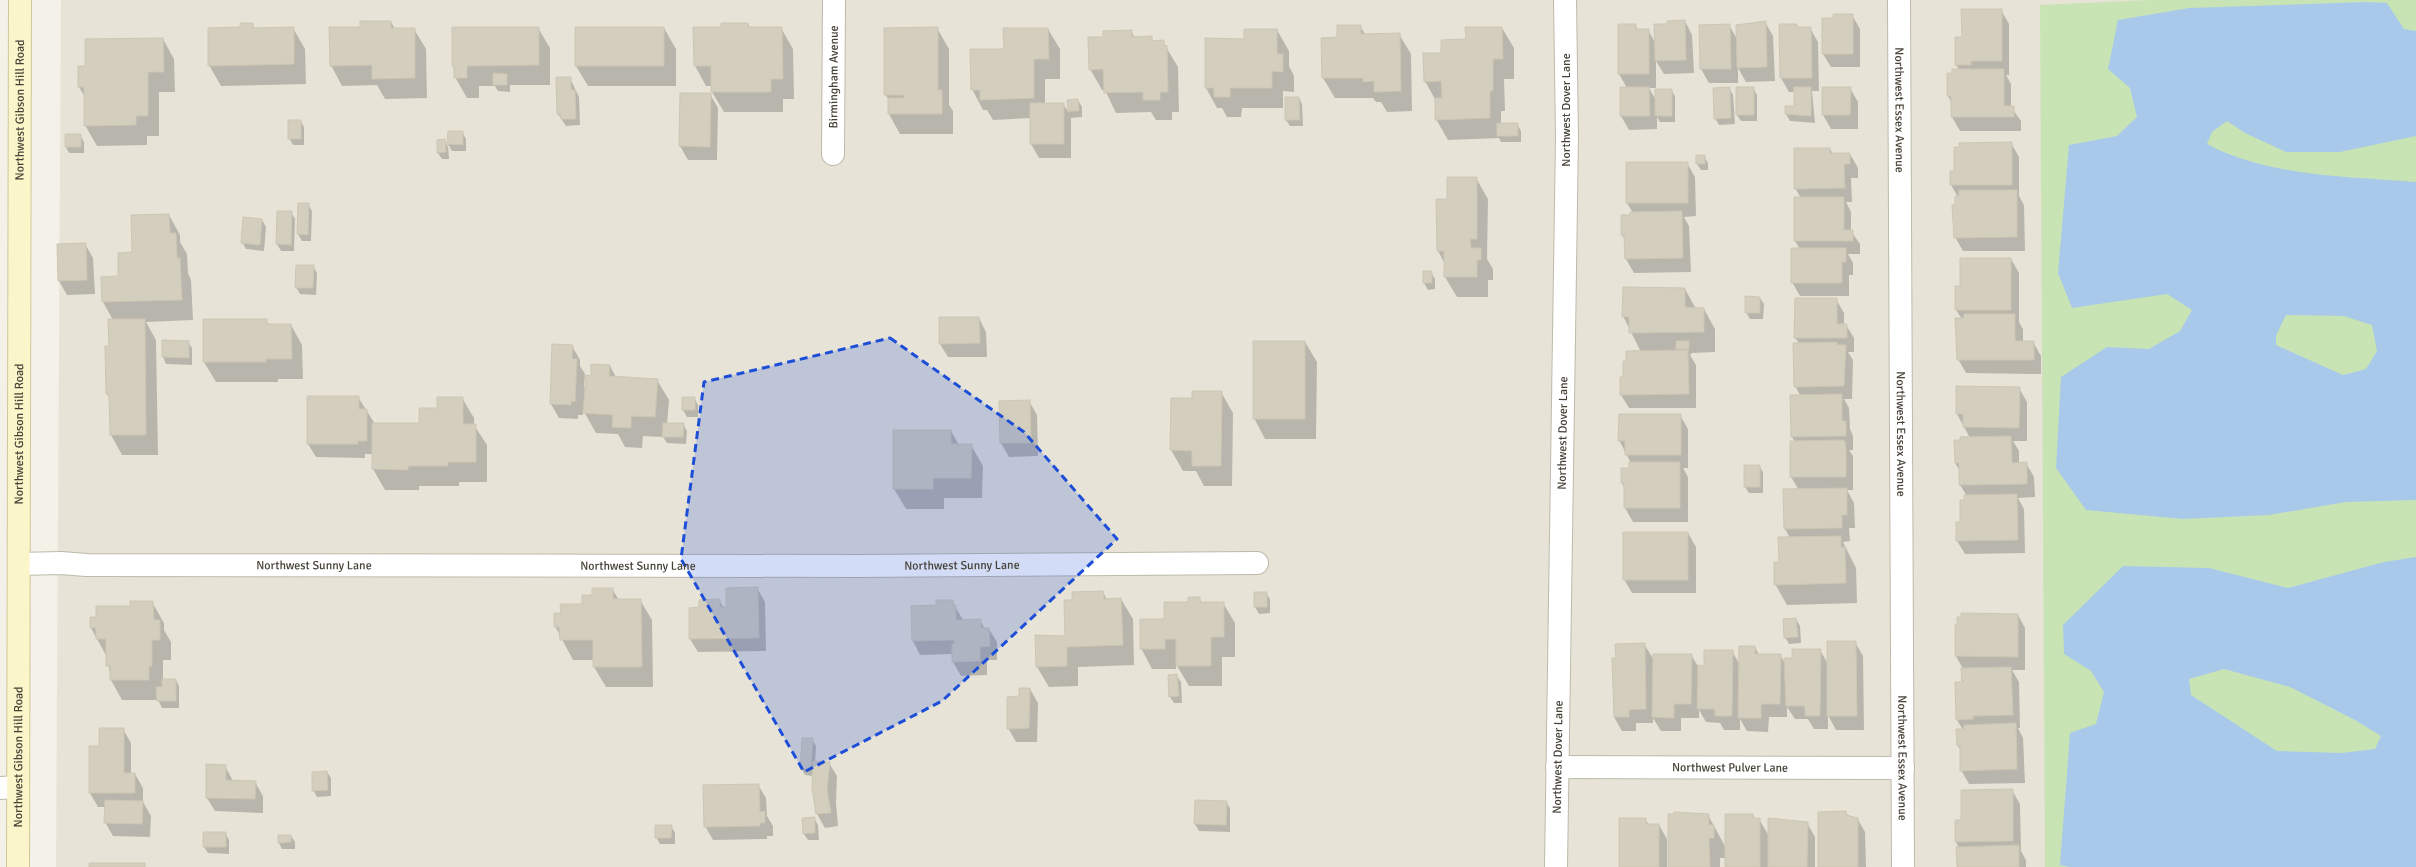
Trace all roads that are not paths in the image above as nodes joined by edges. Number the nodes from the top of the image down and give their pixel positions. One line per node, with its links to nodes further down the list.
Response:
1 (20, 0): 7 (main road, Northwest Gibson Hill Road)
2 (834, 0): 5 (street, Birmingham Avenue)
3 (1565, 0): 8 (street, Northwest Dover Lane)
4 (1899, 0): 9 (street, Northwest Essex Avenue)
5 (833, 154)
6 (1257, 563): 7 (street, Northwest Sunny Lane)
7 (19, 564): 10 (main road, Northwest Gibson Hill Road)
8 (1558, 767): 9 (street, Northwest Pulver Lane); 12 (street, Northwest Dover Lane)
9 (1903, 768): 13 (street, Northwest Essex Avenue)
10 (9, 788): 11 (main road, Northwest Gibson Hill Road)
11 (18, 867)
12 (1556, 867)
13 (1903, 867)

